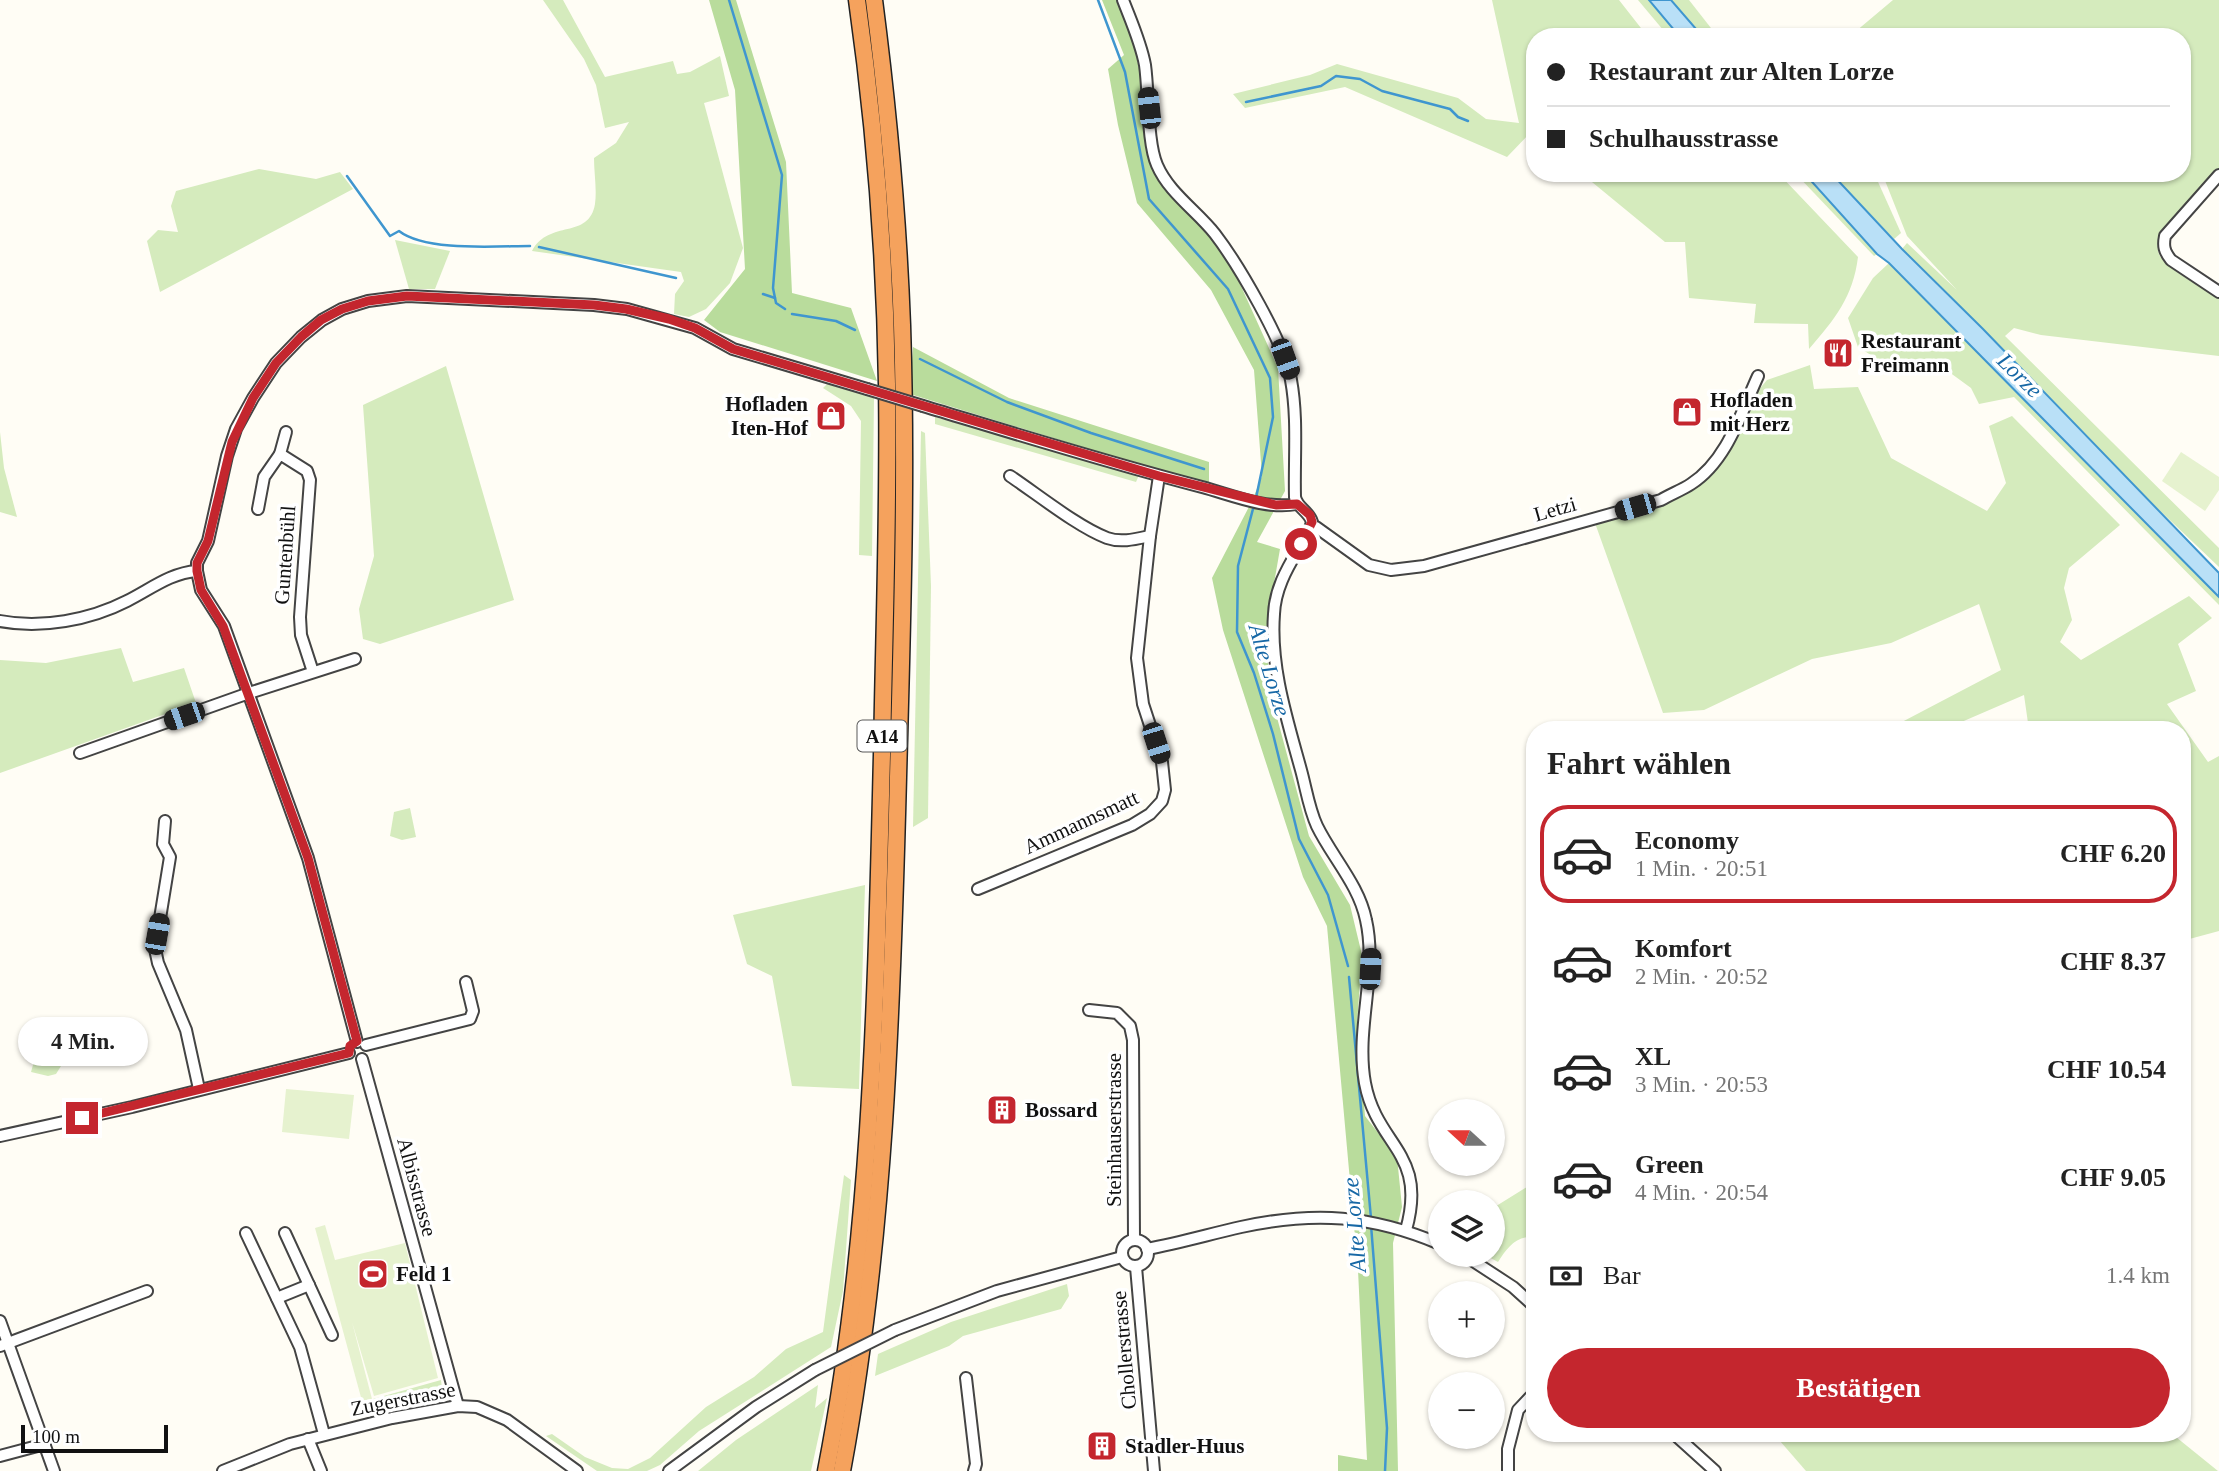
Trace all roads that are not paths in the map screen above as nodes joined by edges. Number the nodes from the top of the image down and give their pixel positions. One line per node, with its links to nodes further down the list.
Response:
1 (857, 0): 59 (highway, A14)
2 (874, 0): 60 (highway, A14)
3 (1123, 0): 11 (street)
4 (2219, 175): 5 (street)
5 (2219, 292)
6 (1758, 376): 13 (street, Letzi)
7 (286, 432): 8 (street, Guntenbühl)
8 (280, 454): 12 (street, Guntenbühl); 18 (street, Guntenbühl)
9 (1010, 476): 14 (street)
10 (1159, 476): 11 (street); 14 (street, Ammannsmatt); 15 (street, bridge)
11 (1297, 504): 13 (street)
12 (258, 509)
13 (1312, 526): 30 (street)
14 (1150, 536): 22 (street, Ammannsmatt)
15 (197, 571): 16 (street); 19 (street)
16 (0, 621)
17 (355, 659): 18 (street)
18 (313, 672): 19 (street)
19 (249, 693): 20 (street); 25 (street)
20 (80, 753)
21 (165, 821): 28 (street)
22 (978, 888)
23 (466, 982): 25 (street)
24 (1089, 1010): 34 (street, Steinhauserstrasse)
25 (361, 1043): 26 (street); 27 (street)
26 (349, 1053): 27 (street); 28 (street)
27 (362, 1059): 48 (street, Albisstrasse)
28 (199, 1088): 29 (street)
29 (0, 1136)
30 (1406, 1230): 33 (street); 35 (street)
31 (246, 1233): 41 (street)
32 (285, 1233): 39 (street)
33 (1428, 1239)
34 (1133, 1240): 35 (street); 36 (street)
35 (1147, 1249): 37 (street)
36 (1122, 1256): 37 (street); 58 (street, bridge)
37 (1136, 1267): 62 (street, Chollerstrasse)
38 (1482, 1267): 42 (street)
39 (309, 1285): 41 (street); 44 (street)
40 (146, 1291): 45 (street)
41 (277, 1298): 49 (street)
42 (1526, 1299)
43 (0, 1321): 45 (street)
44 (332, 1335)
45 (4, 1345): 52 (street)
46 (966, 1378): 61 (street)
47 (1526, 1402): 63 (street)
48 (458, 1406): 49 (street, Zugerstrasse); 57 (street, Zugerstrasse)
49 (324, 1434): 50 (street, Zugerstrasse)
50 (308, 1439): 55 (street, Zugerstrasse); 56 (street)
51 (1683, 1442): 64 (street)
52 (45, 1444): 53 (street); 54 (street)
53 (0, 1457)
54 (54, 1471)
55 (223, 1471)
56 (321, 1471)
57 (577, 1471)
58 (669, 1471)
59 (826, 1471)
60 (842, 1471)
61 (974, 1471)
62 (1154, 1471)
63 (1508, 1471)
64 (1715, 1471)

